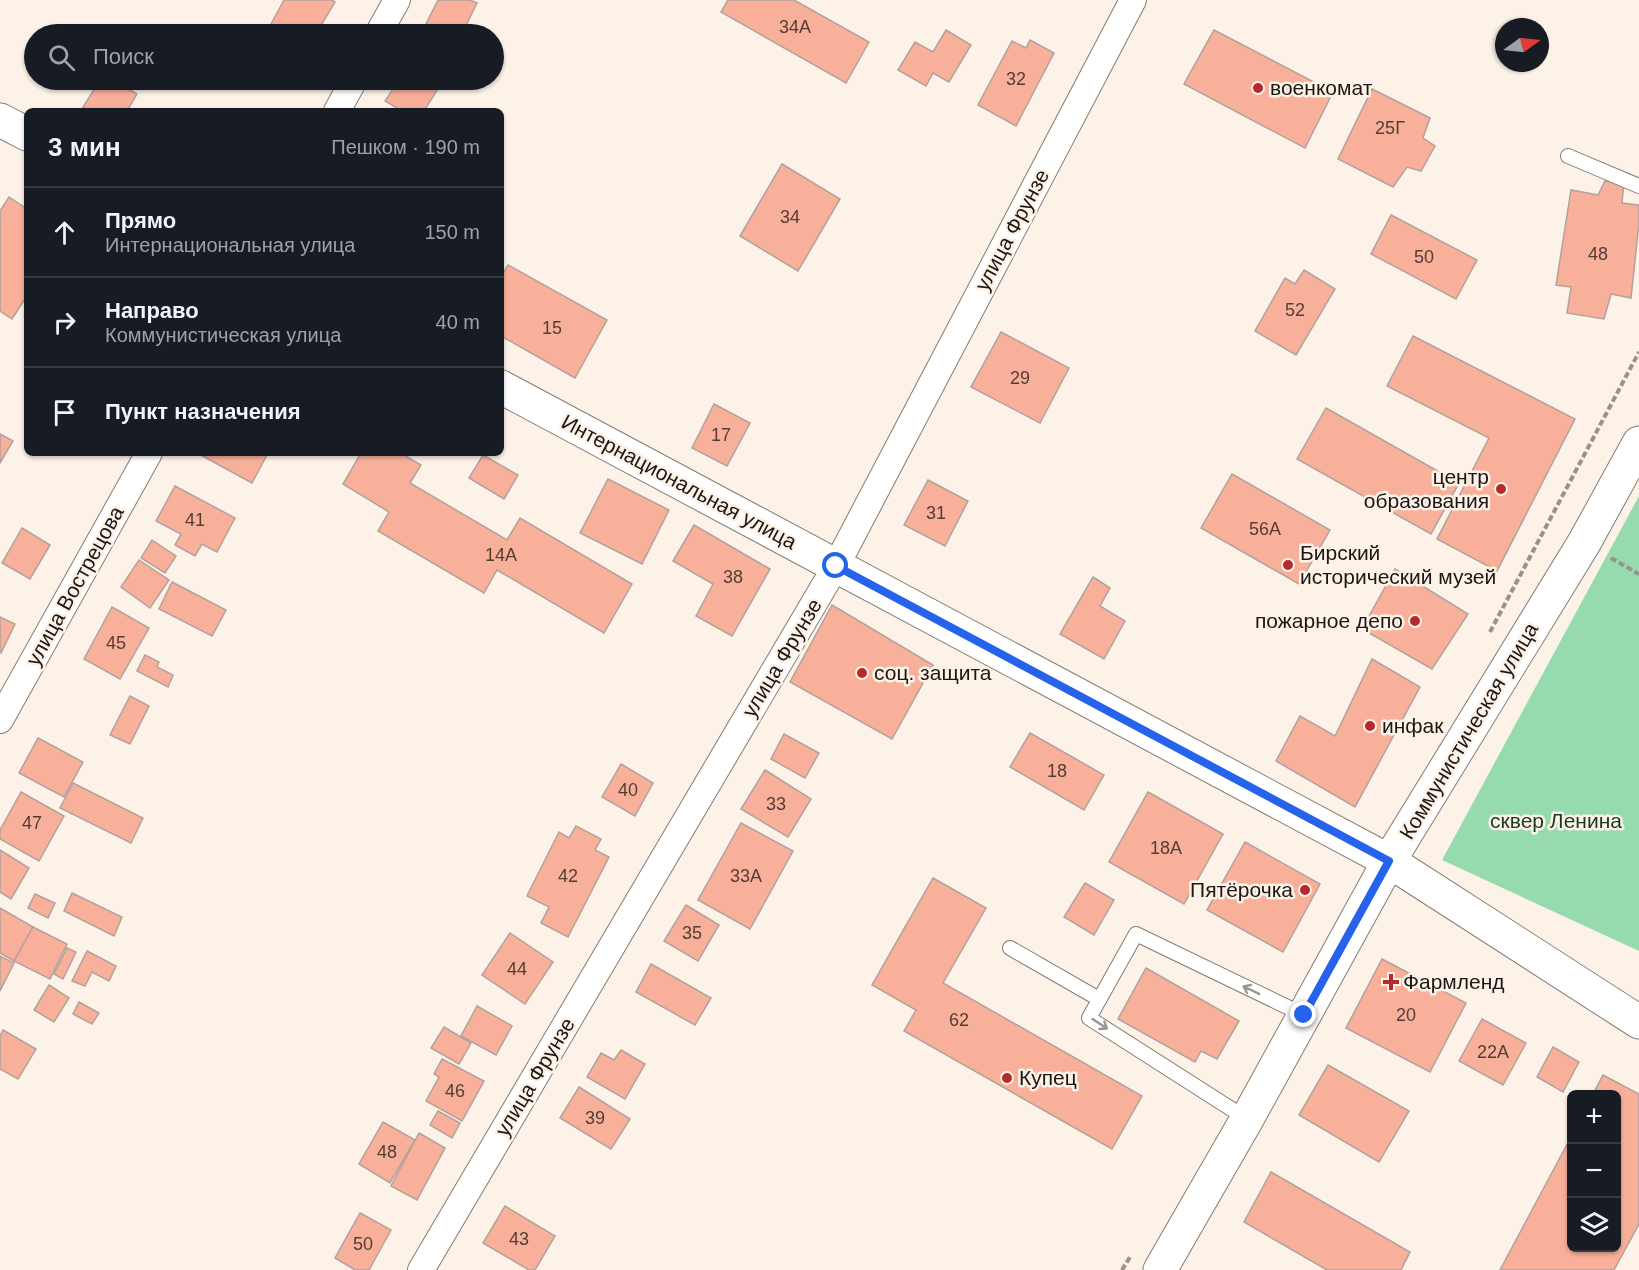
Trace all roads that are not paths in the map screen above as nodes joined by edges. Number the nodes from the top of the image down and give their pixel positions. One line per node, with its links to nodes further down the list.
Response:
1 (397, 0): 3 (street)
2 (1132, 0): 13 (street, улица Фрунзе)
3 (384, 24)
4 (349, 90): 5 (street)
5 (339, 108)
6 (0, 120): 7 (main road)
7 (24, 132)
8 (1568, 156): 9 (lane)
9 (1639, 186)
10 (504, 389): 13 (main road, Интернациональная улица)
11 (1639, 443): 15 (main road, Коммунистическая улица)
12 (147, 456): 14 (street, улица Вострецова)
13 (836, 566): 15 (main road, Интернациональная улица); 21 (street, улица Фрунзе)
14 (0, 720)
15 (1389, 861): 18 (main road, Коммунистическая улица); 19 (main road, Интернациональная улица)
16 (1010, 948): 17 (lane)
17 (1099, 999): 18 (lane, one-way to 17); 20 (lane, one-way to 20)
18 (1304, 1015): 20 (main road, Коммунистическая улица)
19 (1639, 1022)
20 (1247, 1119): 22 (main road, Коммунистическая улица)
21 (421, 1270)
22 (1160, 1270)

